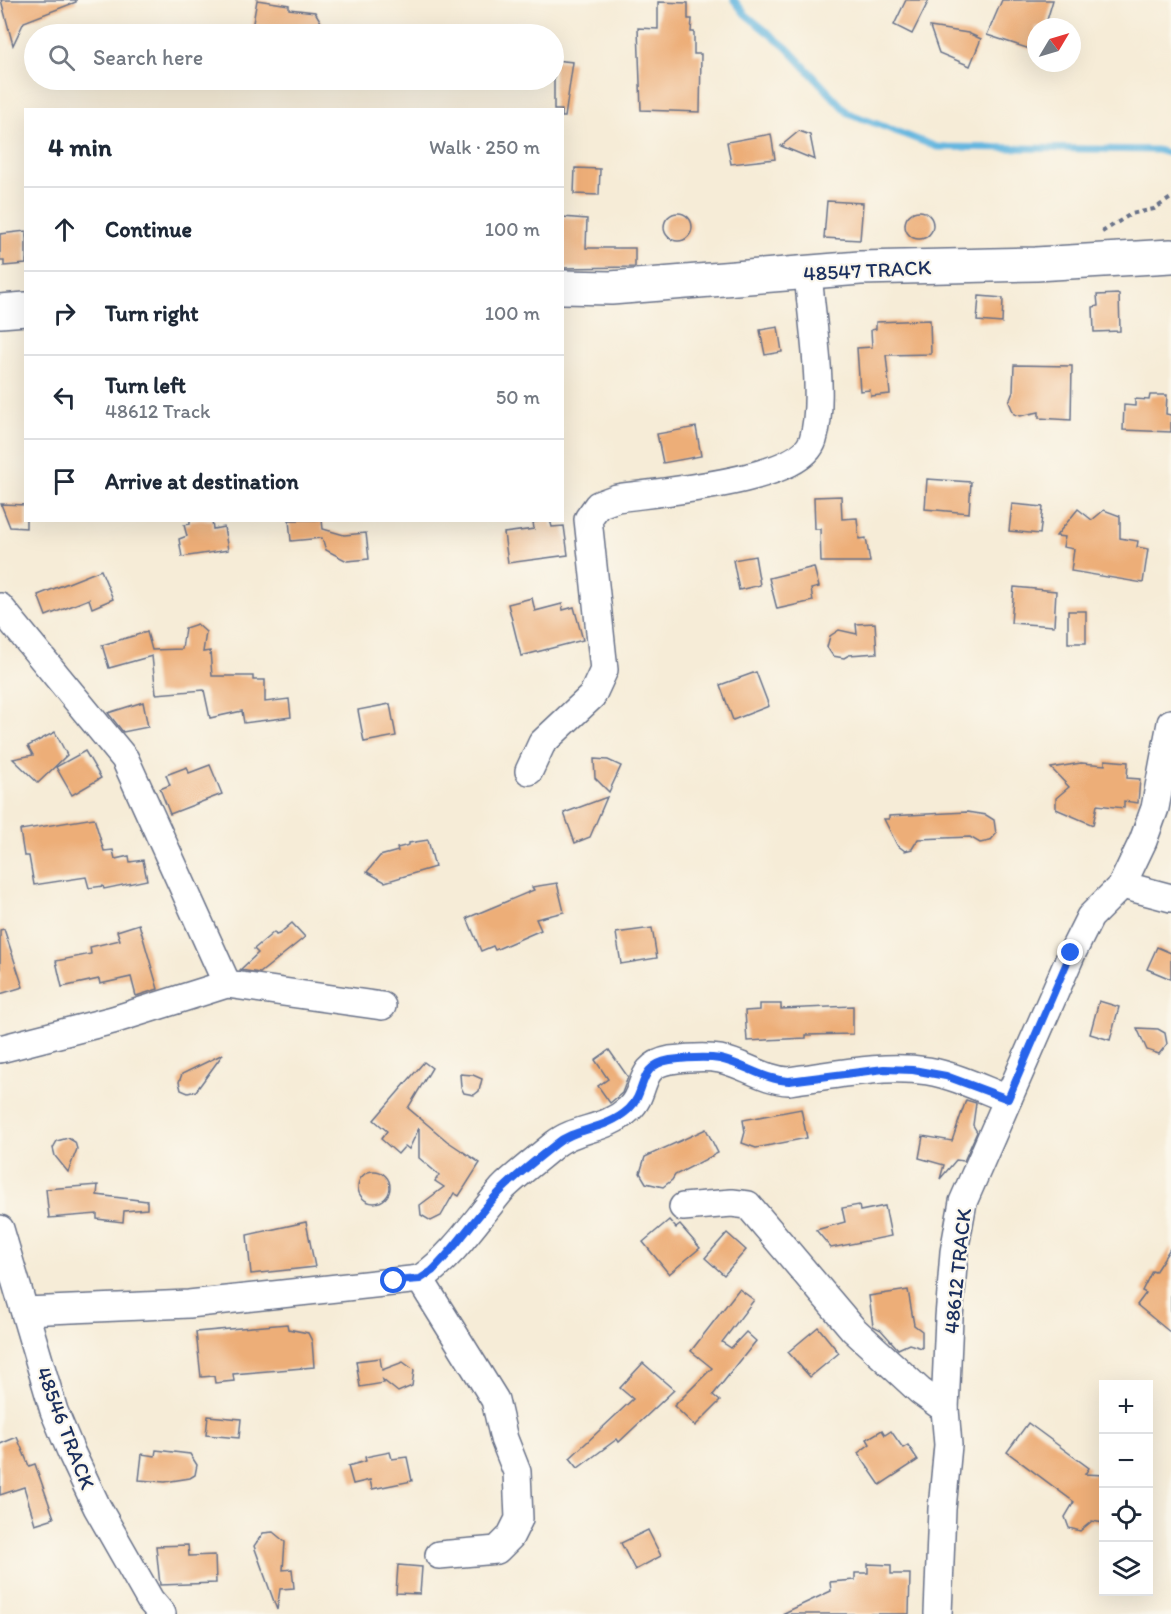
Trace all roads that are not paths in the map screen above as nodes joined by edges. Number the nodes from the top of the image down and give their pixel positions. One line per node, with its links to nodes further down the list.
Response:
1 (1171, 256): 2 (street, 48547 TRACK)
2 (808, 272): 3 (street, 48547 TRACK); 8 (street)
3 (564, 287)
4 (24, 309): 5 (street)
5 (0, 311)
6 (0, 607): 11 (street)
7 (1171, 723): 9 (street, 48612 TRACK)
8 (529, 771)
9 (1122, 885): 10 (street); 14 (street, 48612 TRACK)
10 (1171, 898)
11 (226, 984): 12 (street); 13 (street)
12 (382, 1006)
13 (0, 1049)
14 (1008, 1099): 17 (street); 19 (street, 48612 TRACK)
15 (683, 1207): 19 (street)
16 (0, 1229): 18 (street, 48546 TRACK)
17 (420, 1279): 18 (street); 20 (street)
18 (15, 1300): 21 (street, 48546 TRACK)
19 (945, 1409): 22 (street, 48612 TRACK)
20 (439, 1555)
21 (162, 1614)
22 (938, 1614)

